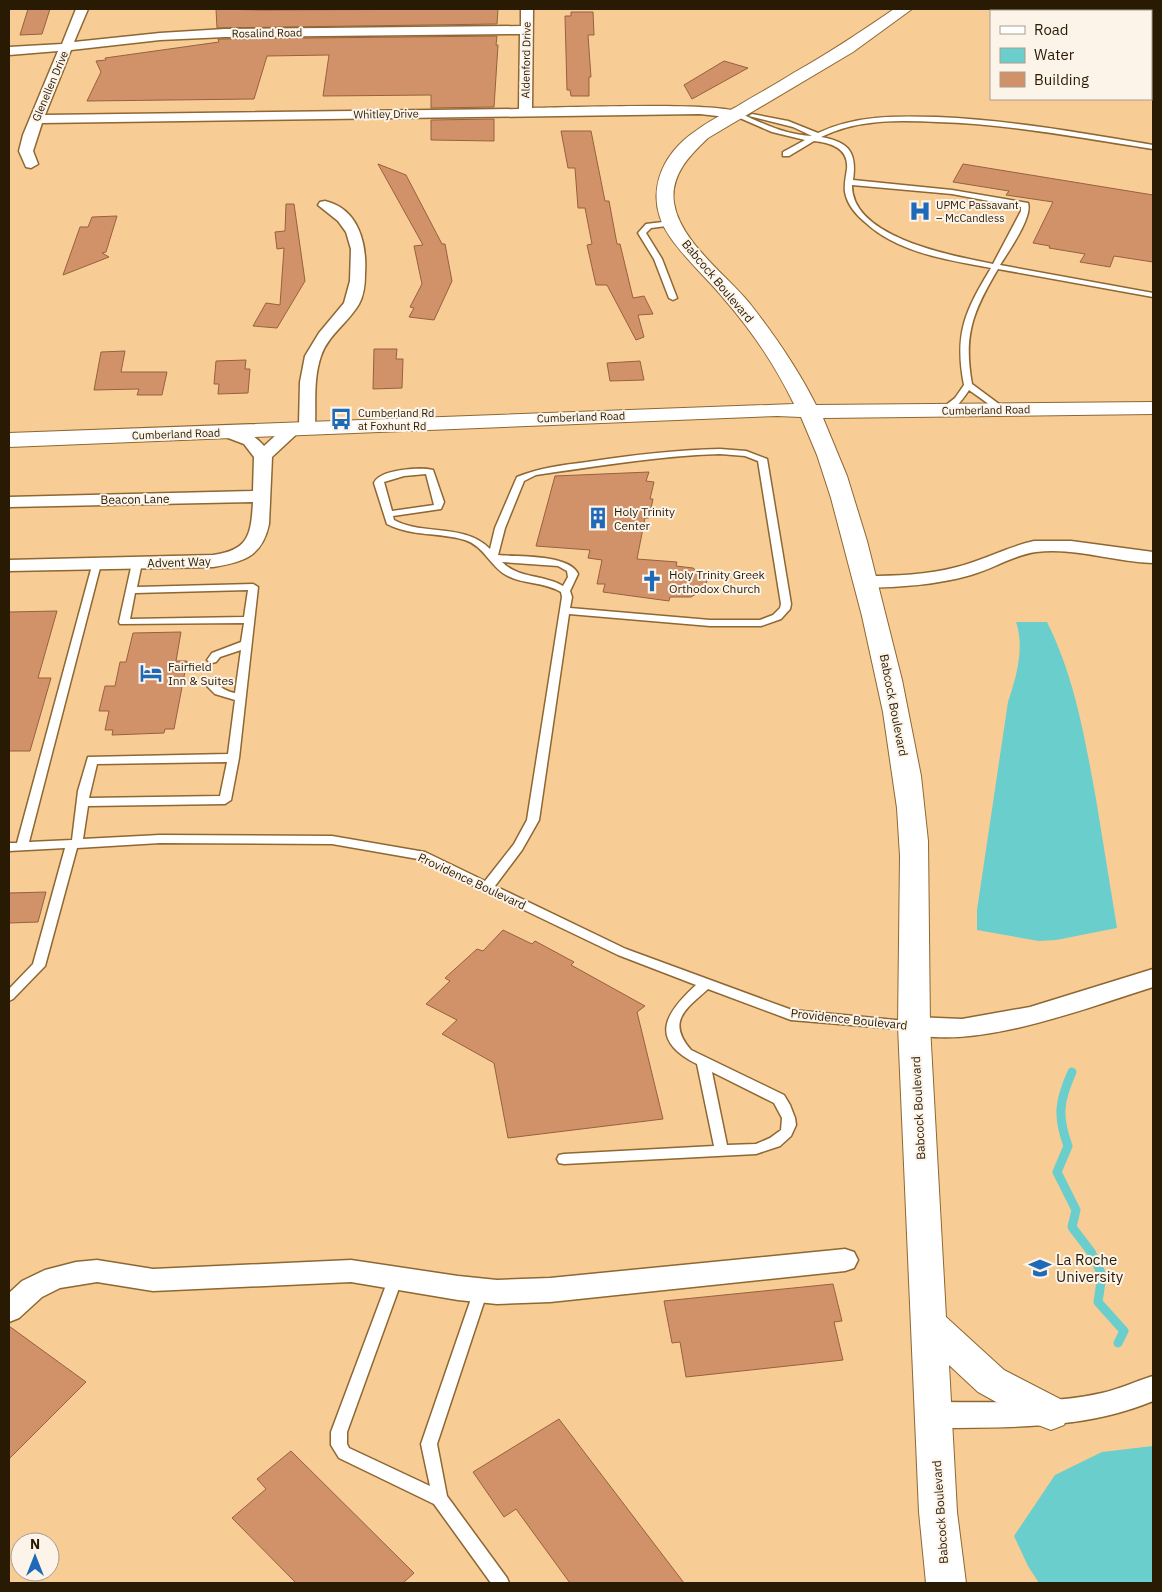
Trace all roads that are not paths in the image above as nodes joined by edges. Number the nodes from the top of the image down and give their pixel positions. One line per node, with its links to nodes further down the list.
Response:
1 (82, 9): 5 (street, Glenellen Drive)
2 (527, 9): 4 (street, Aldenford Drive)
3 (904, 9): 8 (main road, Babcock Boulevard)
4 (527, 30): 5 (street, Rosalind Road); 7 (street, Aldenford Drive)
5 (66, 48): 6 (street, Rosalind Road); 9 (street, Glenellen Drive)
6 (9, 51)
7 (525, 112): 8 (street, Whitley Drive); 9 (street, Whitley Drive)
8 (735, 114): 10 (lane); 16 (main road, Babcock Boulevard)
9 (37, 119): 13 (street, Glenellen Drive)
10 (818, 137): 11 (lane); 12 (lane); 14 (lane)
11 (1153, 147)
12 (786, 154)
13 (30, 164)
14 (849, 182): 17 (lane); 17 (lane)
15 (325, 205): 25 (street)
16 (671, 223): 19 (lane); 23 (main road, Babcock Boulevard)
17 (994, 266): 18 (lane); 20 (lane)
18 (1153, 295)
19 (673, 298)
20 (968, 385): 22 (lane); 24 (lane)
21 (1153, 408): 22 (main road, Cumberland Road)
22 (1003, 410): 24 (main road, Cumberland Road)
23 (809, 411): 24 (main road, Cumberland Road); 25 (main road, Cumberland Road); 37 (main road, Babcock Boulevard)
24 (944, 411)
25 (300, 429): 26 (main road, Cumberland Road); 28 (street)
26 (229, 432): 27 (main road, Cumberland Road); 28 (street)
27 (9, 440)
28 (263, 456): 29 (street, Advent Way)
29 (262, 496): 30 (street, Beacon Lane); 34 (street, Advent Way)
30 (9, 502)
31 (388, 514): 31 (lane); 32 (lane)
32 (493, 558): 39 (lane); 39 (lane); 40 (lane)
33 (1153, 558): 37 (street)
34 (137, 563): 35 (street, Advent Way); 38 (lane)
35 (96, 564): 36 (street, Advent Way); 49 (lane)
36 (9, 566)
37 (865, 582): 55 (main road, Babcock Boulevard)
38 (131, 590): 41 (lane); 41 (lane)
39 (565, 591): 40 (lane)
40 (565, 611): 51 (lane)
41 (248, 620): 42 (lane)
42 (246, 644): 43 (lane); 45 (lane)
43 (212, 660)
44 (208, 682): 45 (lane)
45 (240, 697): 46 (lane)
46 (233, 758): 47 (lane); 47 (lane)
47 (82, 802): 48 (lane)
48 (74, 844): 49 (lane, Providence Boulevard); 51 (lane, Providence Boulevard); 54 (lane)
49 (22, 847): 50 (lane, Providence Boulevard)
50 (9, 848)
51 (487, 887): 53 (lane, Providence Boulevard)
52 (1153, 978): 55 (street)
53 (706, 984): 55 (lane, Providence Boulevard); 56 (lane)
54 (9, 996)
55 (914, 1026): 63 (main road, Babcock Boulevard)
56 (703, 1061): 57 (lane); 57 (lane)
57 (722, 1151): 58 (lane)
58 (564, 1158)
59 (845, 1260): 61 (street)
60 (396, 1277): 61 (street); 62 (street); 67 (lane)
61 (481, 1290): 67 (lane)
62 (9, 1310)
63 (929, 1324): 65 (main road); 66 (main road, Babcock Boulevard)
64 (1153, 1388): 65 (street)
65 (1051, 1413): 66 (street)
66 (934, 1415): 69 (main road, Babcock Boulevard)
67 (440, 1499): 68 (lane)
68 (500, 1583)
69 (946, 1583)

